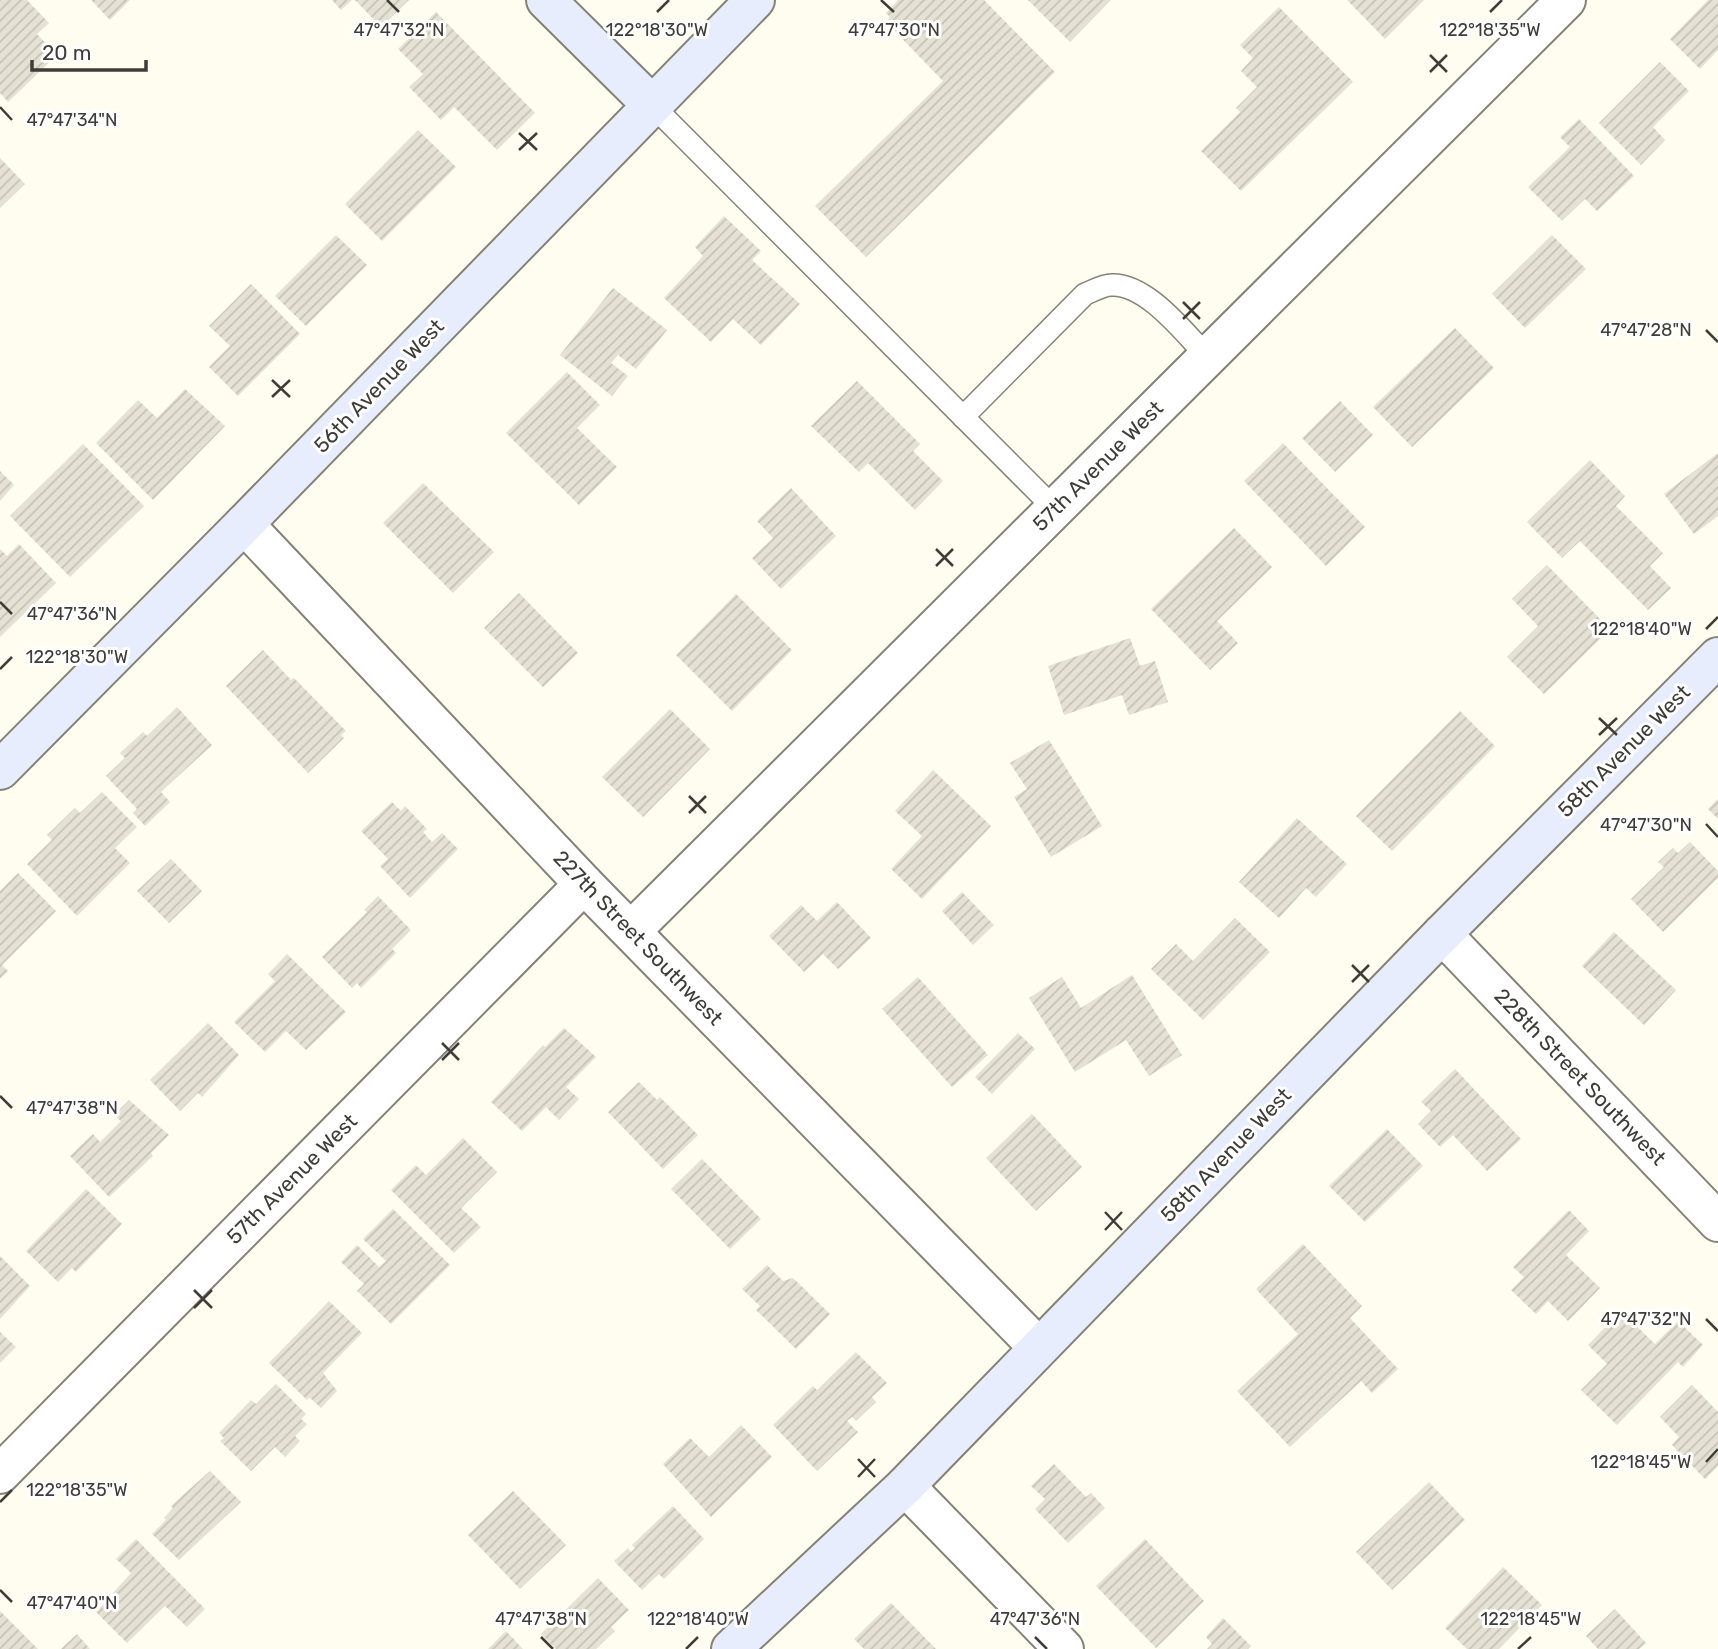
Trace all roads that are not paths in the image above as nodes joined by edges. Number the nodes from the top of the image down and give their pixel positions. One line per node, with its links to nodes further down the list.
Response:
1 (546, 0): 4 (street)
2 (755, 0): 4 (street, 56th Avenue West)
3 (1566, 0): 5 (street, 57th Avenue West)
4 (651, 104): 6 (lane); 8 (street, 56th Avenue West)
5 (1208, 357): 6 (lane); 7 (street, 57th Avenue West)
6 (963, 416): 7 (lane)
7 (1055, 509): 12 (street, 57th Avenue West)
8 (244, 524): 10 (street, 56th Avenue West); 11 (street, 227th Street Southwest)
9 (1718, 657): 13 (street, 58th Avenue West)
10 (0, 770)
11 (584, 884): 12 (street, 227th Street Southwest); 16 (street, 57th Avenue West)
12 (631, 932): 15 (street, 227th Street Southwest)
13 (1442, 934): 14 (street, 228th Street Southwest); 15 (street, 58th Avenue West)
14 (1718, 1222)
15 (1038, 1348): 17 (street, 58th Avenue West)
16 (0, 1474)
17 (905, 1486): 18 (street, 58th Avenue West); 19 (street)
18 (739, 1647)
19 (1064, 1649)

